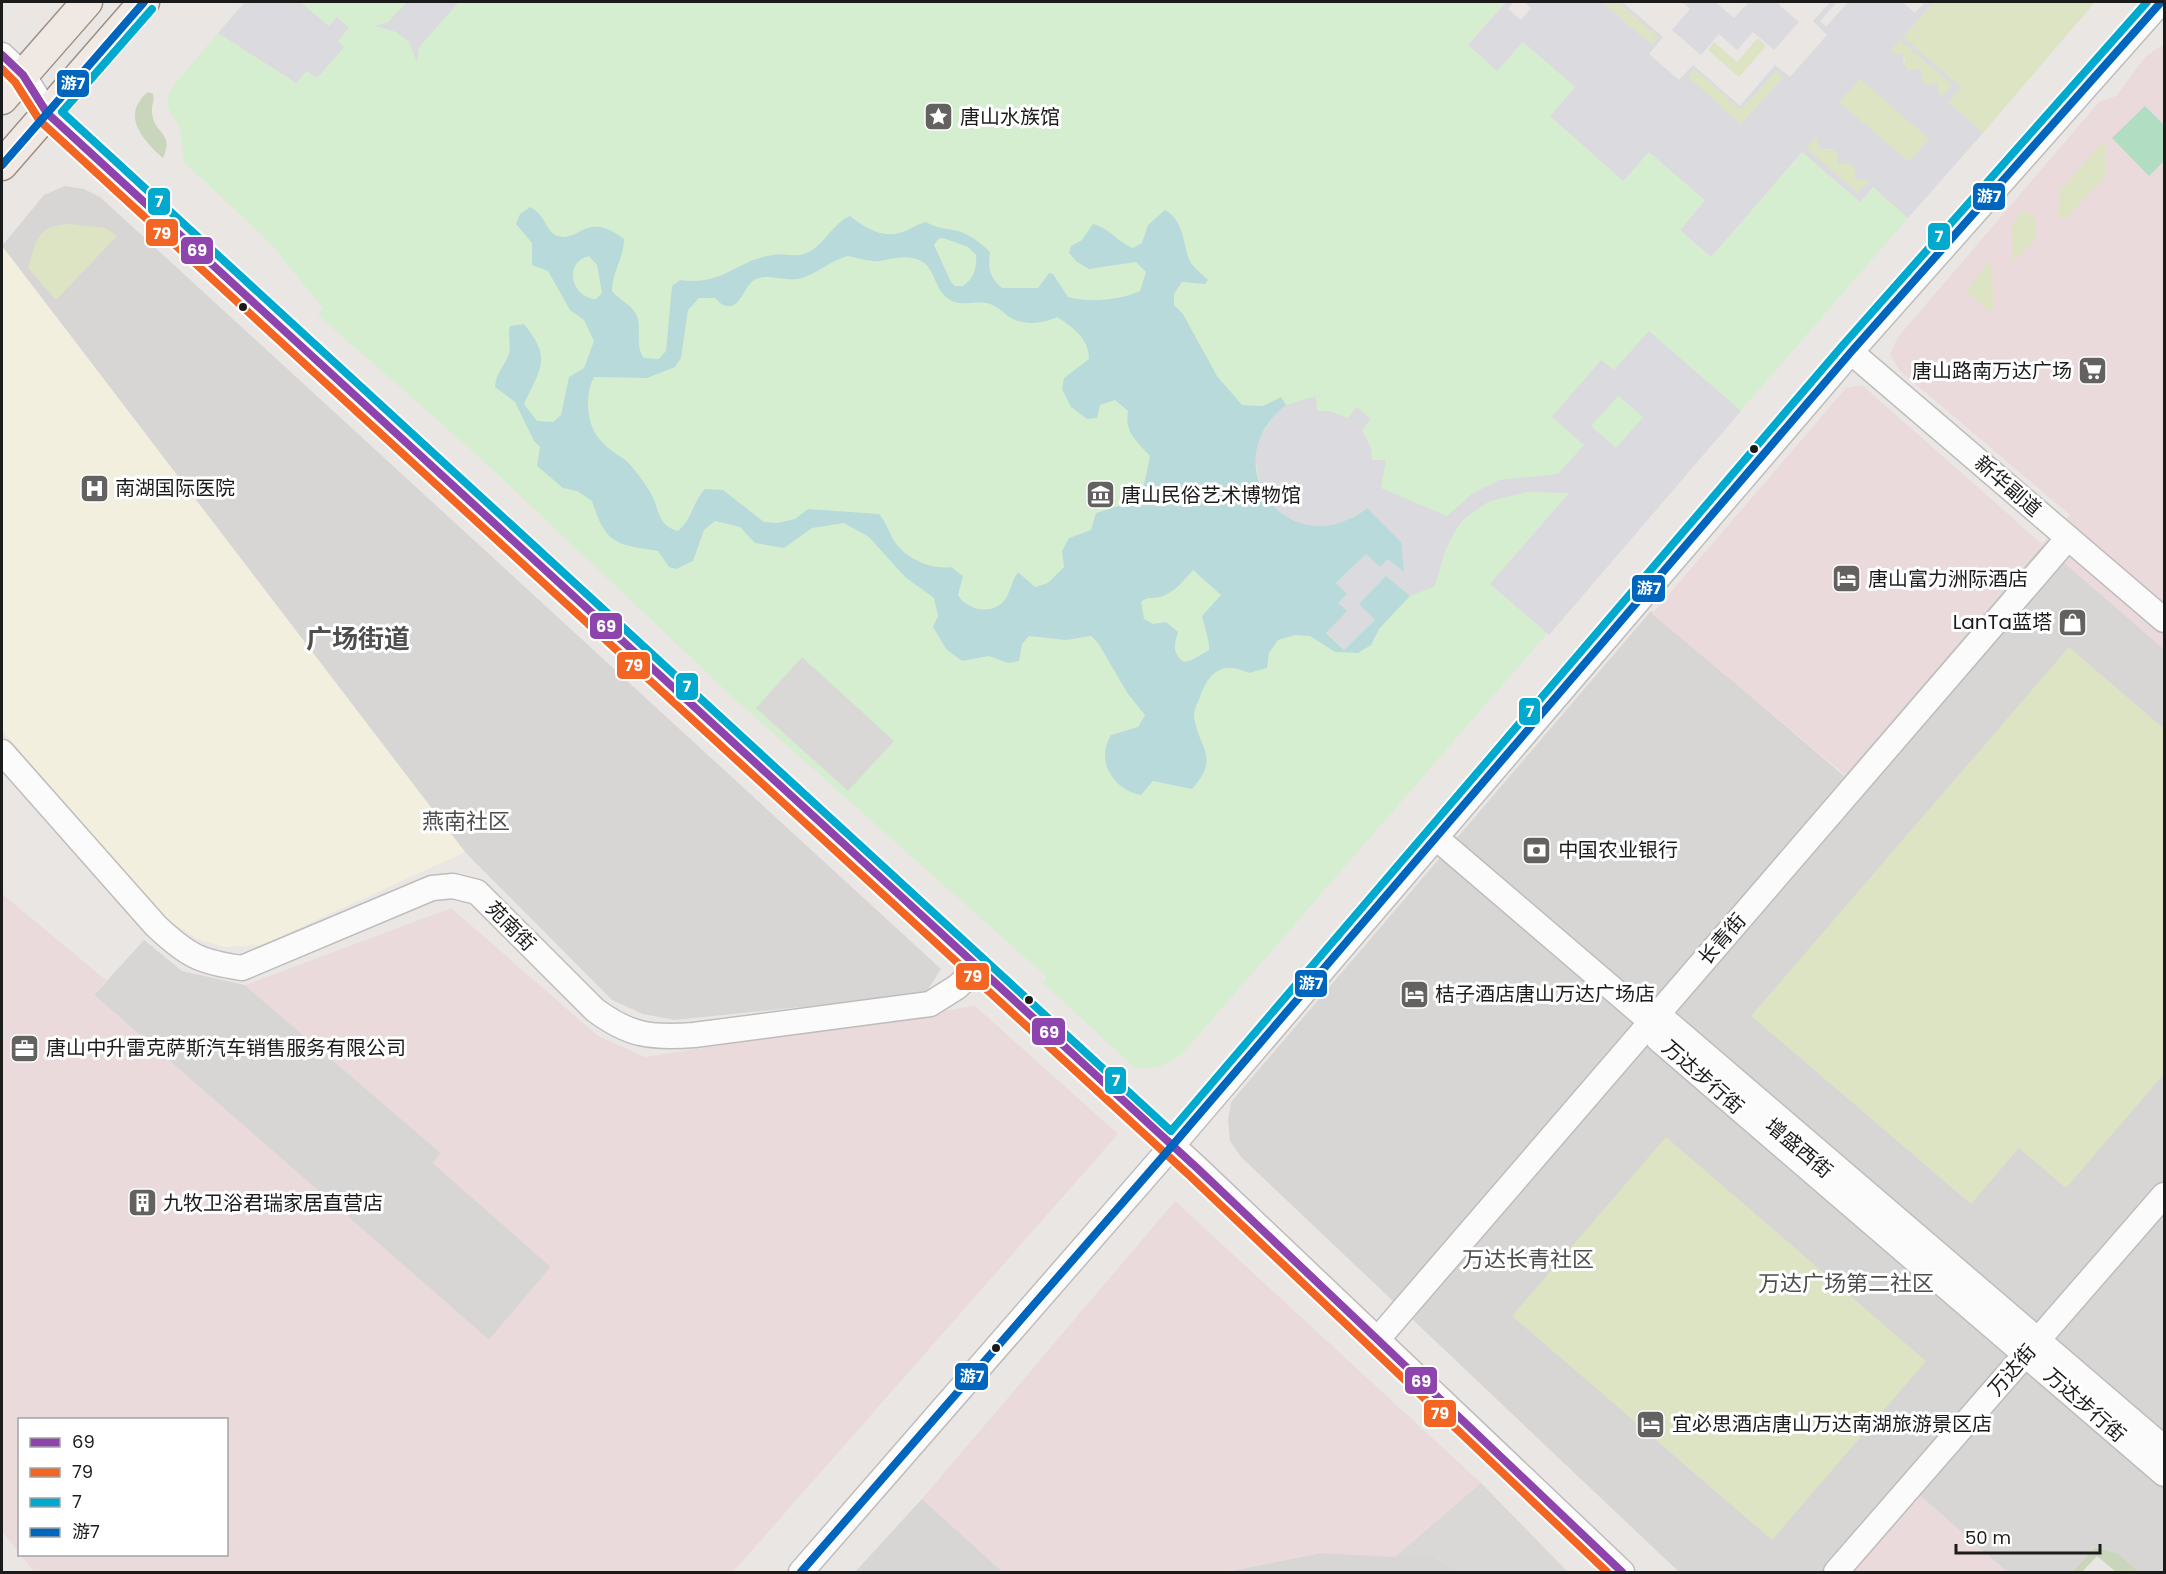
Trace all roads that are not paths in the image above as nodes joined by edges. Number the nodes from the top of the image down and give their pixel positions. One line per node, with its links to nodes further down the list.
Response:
1 (87, 2): 5 (main road)
2 (144, 2): 7 (main road)
3 (2161, 2): 9 (street)
4 (2, 55): 5 (street)
5 (23, 75): 6 (main road); 7 (street)
6 (2, 99)
7 (47, 113): 8 (main road); 14 (street)
8 (2, 165)
9 (1851, 352): 10 (street, 新华副道); 13 (street)
10 (2068, 538): 11 (street, 新华副道); 15 (street, 长青街)
11 (2164, 620)
12 (2, 752): 14 (street, 苑南街)
13 (1434, 836): 15 (street, 增盛西街); 16 (street)
14 (978, 967): 16 (street)
15 (1651, 1022): 20 (street, 长青街); 21 (street, 增盛西街)
16 (1172, 1146): 20 (street); 25 (street)
17 (2164, 1180): 21 (street)
18 (2164, 1195): 21 (street, 万达街)
19 (2164, 1209): 21 (street, 万达步行街)
20 (1377, 1340): 26 (street)
21 (2034, 1344): 22 (street, 万达步行街); 23 (street, 增盛西街); 24 (street, 万达步行街); 27 (street, 万达街)
22 (2164, 1448)
23 (2164, 1460)
24 (2164, 1474)
25 (801, 1572)
26 (1622, 1572)
27 (1836, 1572)

